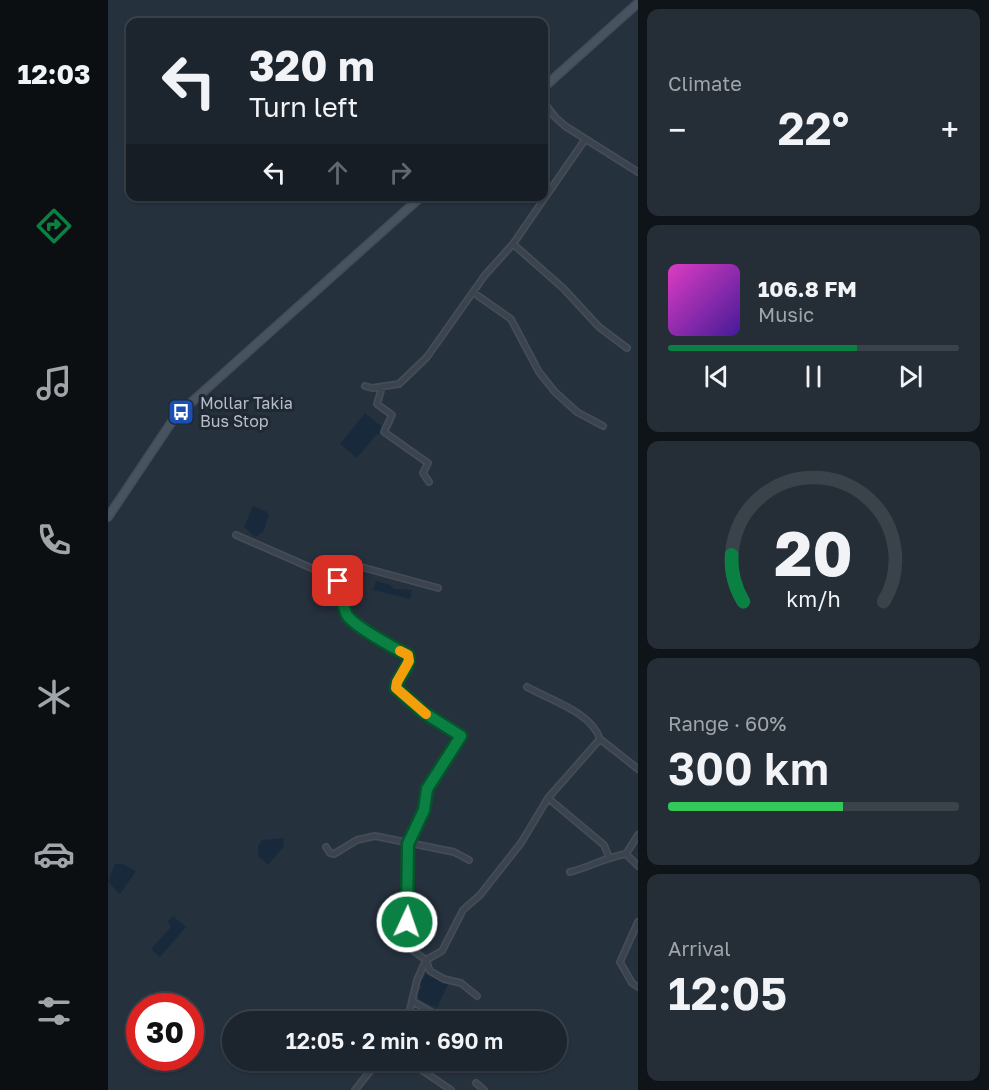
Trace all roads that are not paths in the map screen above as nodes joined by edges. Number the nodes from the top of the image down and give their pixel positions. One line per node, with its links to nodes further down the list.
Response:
1 (638, 3): 2 (main road)
2 (548, 84)
3 (548, 108): 5 (street)
4 (584, 141): 6 (street)
5 (638, 172)
6 (548, 193)
7 (416, 201): 16 (main road)
8 (543, 201): 9 (street)
9 (513, 244): 10 (street); 11 (street)
10 (474, 293): 13 (street); 14 (street)
11 (627, 348)
12 (365, 386): 13 (street)
13 (382, 387): 15 (street)
14 (603, 426)
15 (429, 482)
16 (108, 517)
17 (236, 535): 18 (street)
18 (341, 581): 19 (street); 25 (street)
19 (438, 588)
20 (527, 687): 21 (street)
21 (600, 740): 22 (street); 23 (street)
22 (638, 769)
23 (548, 798): 28 (street); 33 (street)
24 (638, 835): 27 (street)
25 (408, 844): 26 (street); 29 (street); 33 (street)
26 (326, 847)
27 (626, 854): 28 (street); 30 (street)
28 (609, 857): 31 (street)
29 (469, 860)
30 (638, 866)
31 (570, 872)
32 (638, 922): 34 (street)
33 (426, 960): 35 (street); 36 (street)
34 (638, 987)
35 (477, 996)
36 (412, 1001): 37 (street); 38 (street)
37 (410, 1011)
38 (430, 1011)
39 (370, 1071): 42 (street)
40 (423, 1071): 43 (street)
41 (476, 1083): 44 (street)
42 (355, 1090)
43 (451, 1090)
44 (484, 1090)

